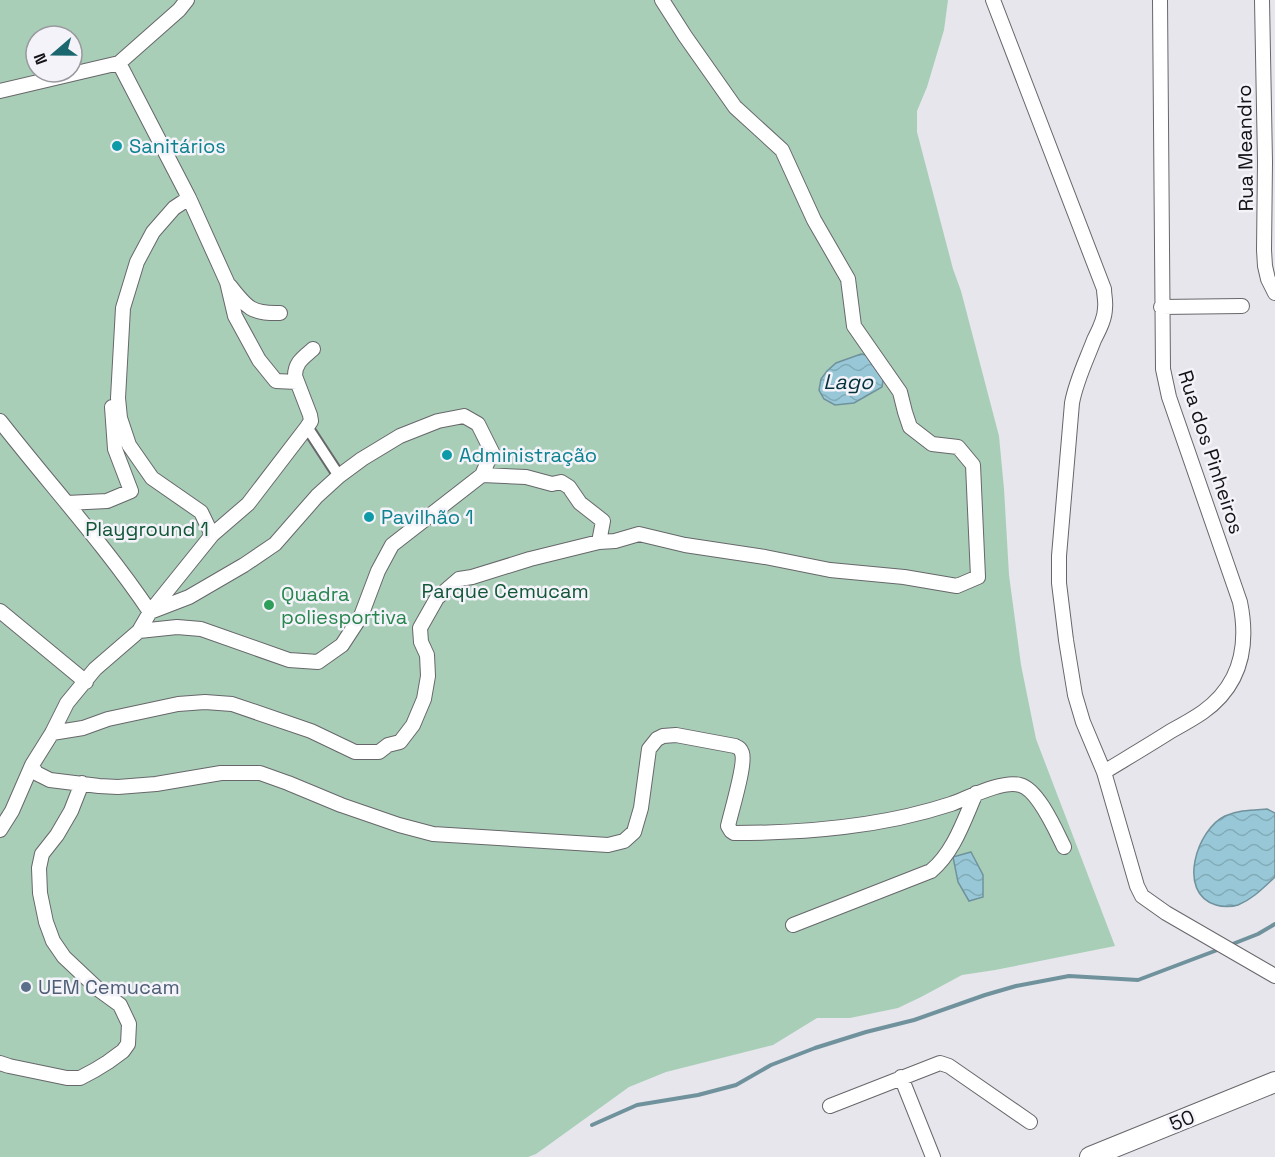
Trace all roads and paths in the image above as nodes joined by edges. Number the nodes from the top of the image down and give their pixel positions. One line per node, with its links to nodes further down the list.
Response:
1 (187, 0): 6 (street)
2 (662, 0): 23 (street)
3 (993, 0): 30 (street)
4 (1160, 0): 13 (street, Rua dos Pinheiros)
5 (1262, 0): 11 (street, Rua Meandro)
6 (119, 63): 7 (street); 8 (street)
7 (0, 91)
8 (189, 198): 9 (street); 10 (street)
9 (153, 232): 21 (street); 22 (street)
10 (227, 282): 14 (street); 16 (street)
11 (1275, 293)
12 (1242, 306): 13 (street)
13 (1161, 307): 30 (street, Rua dos Pinheiros)
14 (280, 313)
15 (314, 349): 16 (street)
16 (297, 382): 18 (street)
17 (0, 422): 21 (street)
18 (307, 427): 20 (street); 22 (street)
19 (482, 475): 20 (street); 23 (street); 26 (street)
20 (339, 476): 25 (street)
21 (68, 503): 25 (street)
22 (212, 535): 25 (street)
23 (600, 542): 28 (street)
24 (0, 611): 27 (street)
25 (150, 612): 26 (street)
26 (139, 631): 27 (street)
27 (86, 682): 28 (street)
28 (52, 733): 29 (street)
29 (32, 765): 31 (street); 33 (street)
30 (1104, 772): 36 (street)
31 (82, 783): 32 (street); 37 (street)
32 (976, 793): 34 (street); 35 (street)
33 (0, 830)
34 (1064, 846)
35 (794, 926)
36 (1275, 976)
37 (0, 1062)
38 (901, 1077): 40 (street); 41 (street); 42 (street)
39 (1275, 1082): 43 (main road, 50)
40 (830, 1106)
41 (1030, 1122)
42 (933, 1157)
43 (1090, 1157)

